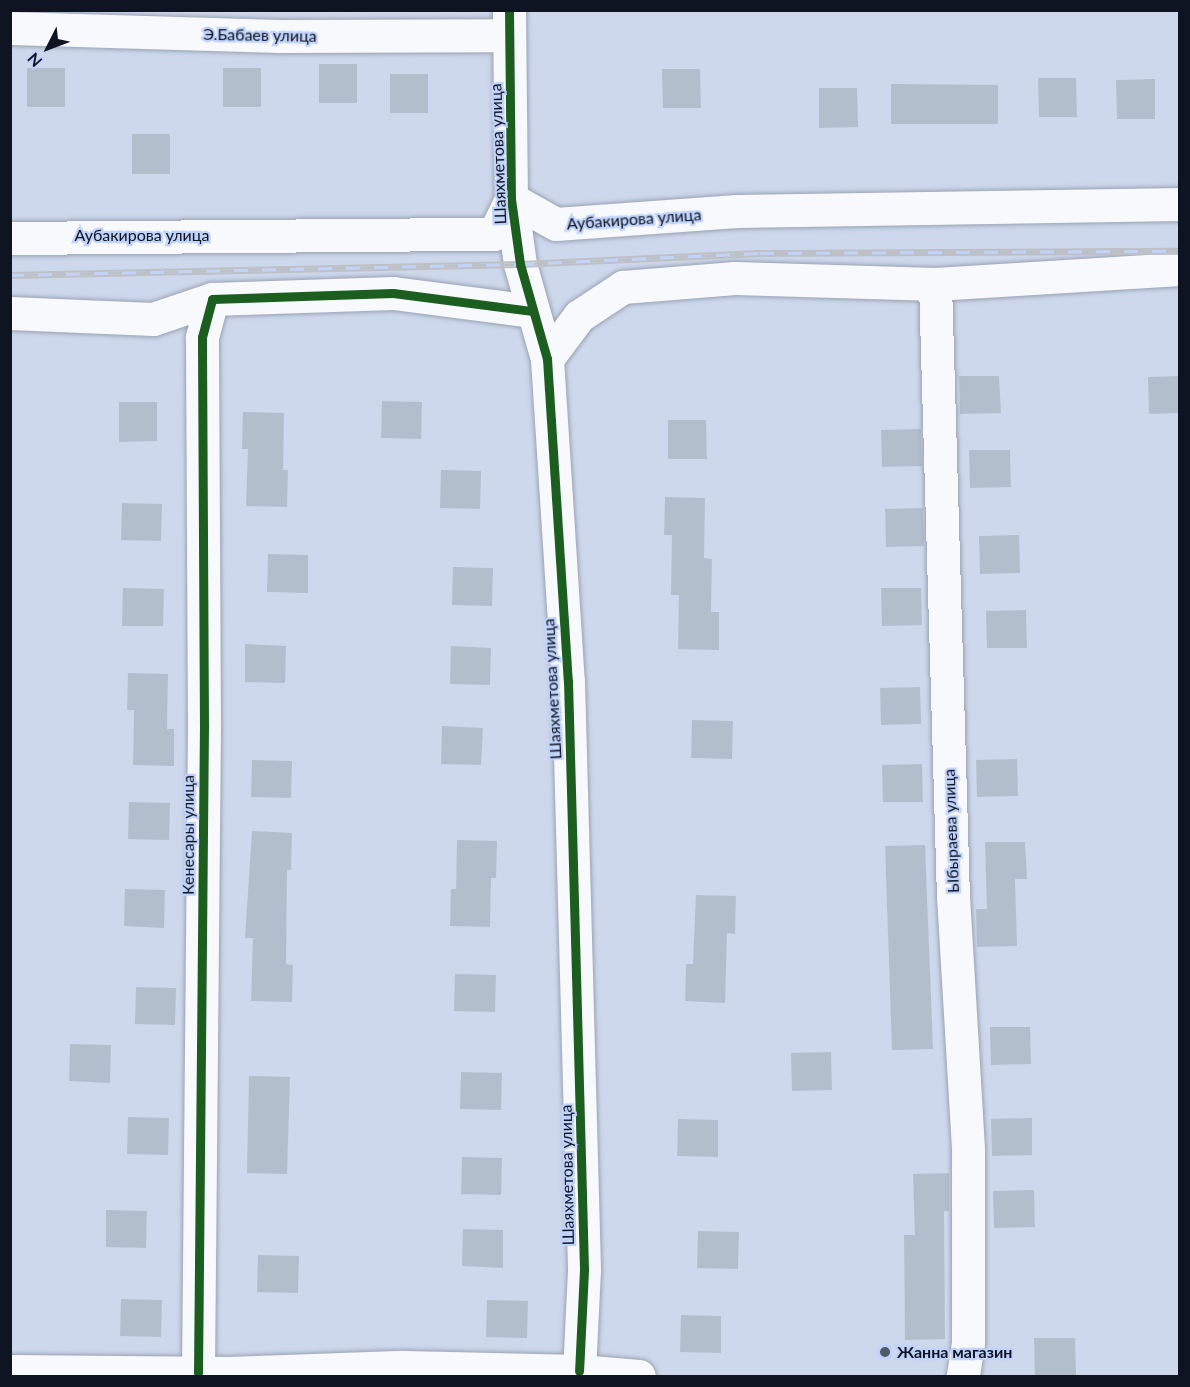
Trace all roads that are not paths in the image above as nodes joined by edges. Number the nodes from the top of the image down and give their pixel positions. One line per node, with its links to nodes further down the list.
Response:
1 (509, 23): 2 (street, Э.Бабаев улица); 3 (street, Шаяхметова улица)
2 (10, 28)
3 (511, 199): 4 (street, Аубакирова улица); 5 (street, Аубакирова улица); 9 (street, Шаяхметова улица)
4 (1179, 204)
5 (10, 238)
6 (1179, 269): 7 (street)
7 (935, 284): 11 (street); 16 (street, Ыбыраева улица)
8 (212, 299): 9 (street); 10 (street); 14 (street, Кенесары улица)
9 (531, 310): 11 (street, Шаяхметова улица)
10 (10, 313)
11 (547, 359): 13 (street, Шаяхметова улица)
12 (10, 1371): 14 (street)
13 (579, 1371): 14 (street); 15 (street)
14 (218, 1374)
15 (639, 1377)
16 (963, 1377)

